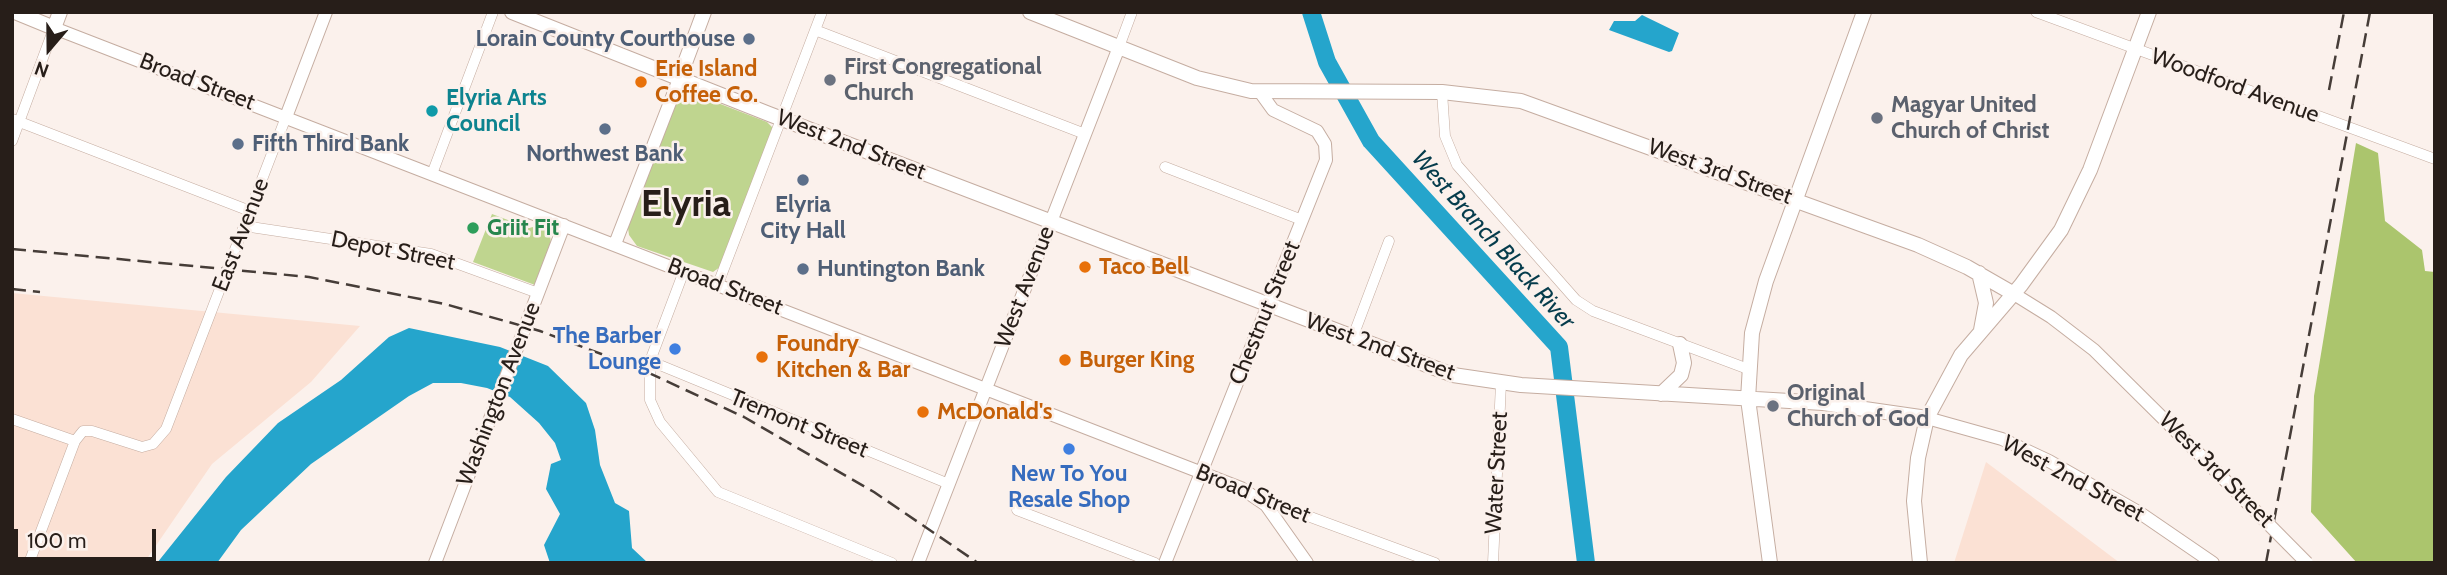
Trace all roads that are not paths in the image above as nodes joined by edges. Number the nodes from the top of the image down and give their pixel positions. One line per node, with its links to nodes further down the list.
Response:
1 (15, 12): 13 (main road, Broad Street)
2 (60, 12): 13 (main road)
3 (326, 12): 20 (street, East Avenue)
4 (493, 12): 27 (street)
5 (512, 12): 17 (main road, West 2nd Street)
6 (704, 12): 17 (main road)
7 (822, 12): 14 (street)
8 (1030, 12): 15 (main road, West 3rd Street)
9 (1132, 12): 15 (street, West Avenue)
10 (1864, 12): 28 (main road)
11 (2036, 12): 16 (street, Woodford Avenue)
12 (2149, 12): 16 (main road)
13 (54, 27): 20 (street, Broad Street); 22 (street)
14 (815, 30): 21 (street); 23 (street)
15 (1119, 47): 18 (main road, West 3rd Street); 23 (street, West Avenue)
16 (2135, 49): 25 (street, Woodford Avenue); 40 (main road)
17 (678, 79): 21 (main road, West 2nd Street); 35 (street)
18 (1260, 92): 19 (main road, West 3rd Street); 30 (street, Chestnut Street)
19 (1442, 92): 28 (main road, West 3rd Street); 44 (street)
20 (286, 117): 27 (street, Broad Street); 29 (street, East Avenue)
21 (781, 119): 31 (main road, West 2nd Street); 38 (street)
22 (16, 120): 24 (street); 29 (street)
23 (1085, 134): 31 (street, West Avenue)
24 (12, 141)
25 (2435, 159)
26 (1165, 167): 30 (street)
27 (432, 174): 32 (street, Broad Street)
28 (1795, 200): 37 (main road, West 3rd Street); 46 (main road)
29 (250, 211): 33 (street, East Avenue)
30 (1302, 220): 41 (street, Chestnut Street)
31 (1051, 221): 41 (main road, West 2nd Street); 48 (street, West Avenue)
32 (565, 225): 35 (street, Broad Street); 39 (street, Washington Avenue)
33 (244, 226): 39 (street, Depot Street); 53 (street, East Avenue)
34 (1389, 241): 43 (street)
35 (615, 244): 36 (street, Broad Street)
36 (684, 271): 38 (street, Broad Street); 45 (street)
37 (1979, 273): 40 (main road, West 3rd Street); 42 (main road)
38 (718, 284): 48 (street, Broad Street)
39 (538, 293): 59 (street, Washington Avenue)
40 (2014, 294): 42 (main road); 70 (street, West 3rd Street, bridge)
41 (1268, 306): 43 (main road, West 2nd Street); 54 (street, Chestnut Street)
42 (1980, 332): 51 (main road)
43 (1352, 339): 47 (main road, West 2nd Street)
44 (1680, 344): 46 (street); 49 (main road)
45 (650, 361): 55 (street, Tremont Street); 60 (street)
46 (1748, 369): 50 (main road)
47 (1501, 383): 49 (main road, West 2nd Street); 66 (street, Water Street)
48 (986, 388): 54 (street, Broad Street); 55 (street, West Avenue)
49 (1661, 394): 50 (main road, West 2nd Street)
50 (1748, 399): 51 (main road, West 2nd Street); 67 (main road)
51 (1927, 418): 68 (main road); 69 (street, West 2nd Street)
52 (12, 419): 53 (street)
53 (75, 442): 58 (street)
54 (1202, 473): 56 (street, Broad Street); 63 (street, Chestnut Street)
55 (948, 484): 61 (street, West Avenue)
56 (1255, 496): 64 (street); 65 (street, Broad Street)
57 (1017, 510): 62 (street)
58 (29, 563)
59 (435, 563)
60 (892, 563)
61 (918, 563)
62 (1155, 563)
63 (1166, 563)
64 (1307, 563)
65 (1435, 563)
66 (1493, 563)
67 (1770, 563)
68 (1920, 563)
69 (2213, 563)
70 (2307, 563)

